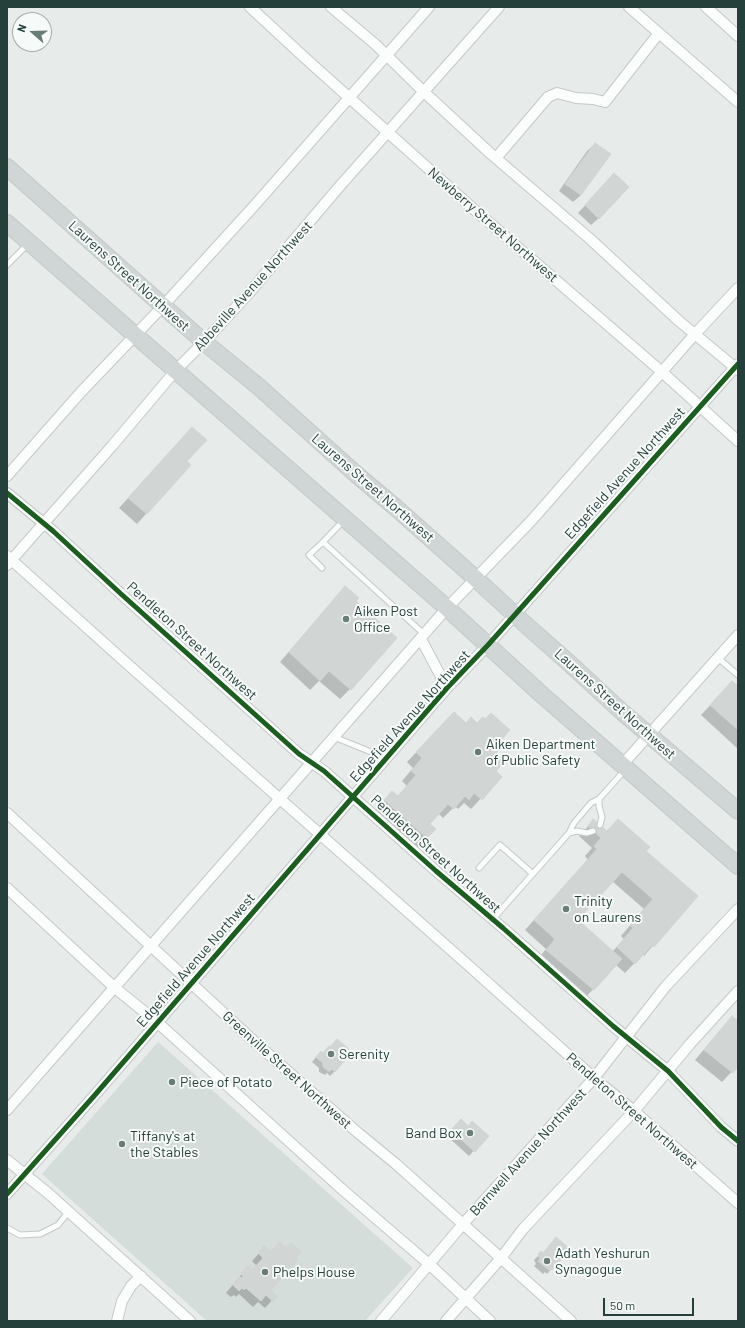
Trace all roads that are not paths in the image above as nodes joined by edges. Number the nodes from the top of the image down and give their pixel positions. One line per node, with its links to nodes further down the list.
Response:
1 (250, 7): 11 (street, Newberry Street Northwest)
2 (331, 7): 9 (street)
3 (429, 7): 9 (street)
4 (499, 7): 10 (street, Abbeville Avenue Northwest)
5 (629, 7): 7 (street)
6 (706, 7): 8 (street)
7 (659, 33): 12 (street); 14 (street)
8 (738, 36)
9 (387, 55): 10 (street); 11 (street)
10 (424, 92): 13 (street, Abbeville Avenue Northwest); 14 (street)
11 (350, 97): 13 (street, Newberry Street Northwest); 20 (street)
12 (738, 102)
13 (388, 132): 23 (street, Abbeville Avenue Northwest); 26 (street, Newberry Street Northwest)
14 (496, 158): 22 (street)
15 (7, 167): 20 (main road, Laurens Street Northwest)
16 (8, 224): 17 (main road)
17 (30, 242): 18 (lane); 21 (main road)
18 (7, 265)
19 (738, 288): 22 (street)
20 (163, 306): 21 (street); 23 (main road, Laurens Street Northwest)
21 (136, 334): 25 (main road); 29 (street)
22 (695, 334): 24 (street); 26 (street)
23 (204, 342): 25 (street, Abbeville Avenue Northwest); 36 (main road, Laurens Street Northwest)
24 (737, 367): 27 (street, Edgefield Avenue Northwest)
25 (176, 370): 31 (main road); 32 (street, Abbeville Avenue Northwest)
26 (662, 372): 27 (street, Newberry Street Northwest); 36 (street)
27 (700, 407): 28 (street, Newberry Street Northwest); 38 (street, Edgefield Avenue Northwest)
28 (738, 441)
29 (7, 476)
30 (7, 493): 32 (street, Pendleton Street Northwest)
31 (345, 519): 33 (lane); 37 (main road)
32 (44, 523): 34 (street, Abbeville Avenue Northwest); 48 (street, Pendleton Street Northwest)
33 (323, 542): 35 (lane); 40 (lane)
34 (8, 560): 51 (street, Pendleton Street Northwest)
35 (322, 568)
36 (475, 578): 37 (street); 38 (main road, Laurens Street Northwest)
37 (447, 608): 40 (street); 41 (main road)
38 (514, 615): 41 (street, Edgefield Avenue Northwest); 45 (main road, Laurens Street Northwest)
39 (738, 635): 42 (street)
40 (423, 637): 44 (street); 46 (street)
41 (488, 645): 44 (street, Edgefield Avenue Northwest); 49 (main road)
42 (718, 658): 43 (lane); 45 (street)
43 (738, 675)
44 (447, 688): 47 (street, Edgefield Avenue Northwest)
45 (649, 735): 49 (street); 53 (main road, Laurens Street Northwest)
46 (334, 737): 47 (lane); 48 (street)
47 (386, 758): 50 (street, Edgefield Avenue Northwest)
48 (311, 762): 50 (street, Pendleton Street Northwest); 51 (street)
49 (625, 766): 52 (lane); 59 (main road)
50 (354, 797): 58 (street, Edgefield Avenue Northwest); 64 (street, Pendleton Street Northwest)
51 (279, 799): 58 (street, Pendleton Street Northwest); 65 (street)
52 (599, 799): 55 (lane); 57 (lane)
53 (738, 812)
54 (7, 813): 65 (street, Greenville Street Northwest)
55 (600, 825)
56 (593, 831): 57 (lane)
57 (569, 833): 61 (lane)
58 (321, 835): 66 (street, Edgefield Avenue Northwest); 72 (street, Pendleton Street Northwest)
59 (738, 866)
60 (479, 868): 61 (lane)
61 (534, 874): 64 (lane)
62 (7, 888): 67 (street)
63 (738, 909): 70 (street, Barnwell Avenue Northwest)
64 (492, 920): 70 (street, Pendleton Street Northwest)
65 (151, 946): 66 (street, Greenville Street Northwest); 67 (street)
66 (190, 983): 69 (street, Edgefield Avenue Northwest); 81 (street, Greenville Street Northwest)
67 (115, 988): 69 (street); 73 (street)
68 (738, 991): 71 (street)
69 (157, 1022): 77 (street, Edgefield Avenue Northwest); 84 (street)
70 (627, 1037): 71 (street, Pendleton Street Northwest); 72 (street, Barnwell Avenue Northwest)
71 (668, 1071): 74 (street); 75 (street, Pendleton Street Northwest)
72 (594, 1078): 74 (street, Pendleton Street Northwest); 81 (street, Barnwell Avenue Northwest)
73 (7, 1110)
74 (634, 1111): 79 (street, Pendleton Street Northwest); 83 (street)
75 (738, 1141)
76 (7, 1160): 77 (street)
77 (25, 1174): 78 (street, Edgefield Avenue Northwest); 80 (street)
78 (7, 1194)
79 (738, 1203)
80 (69, 1212): 82 (lane); 85 (street)
81 (463, 1224): 83 (street, Greenville Street Northwest); 84 (street, Barnwell Avenue Northwest)
82 (7, 1228)
83 (501, 1258): 86 (street); 92 (street, Greenville Street Northwest)
84 (429, 1264): 86 (street); 89 (street, Barnwell Avenue Northwest)
85 (141, 1276): 87 (street); 88 (street)
86 (466, 1299): 90 (street); 91 (street)
87 (116, 1321)
88 (190, 1321)
89 (381, 1321)
90 (446, 1321)
91 (490, 1321)
92 (571, 1321)

